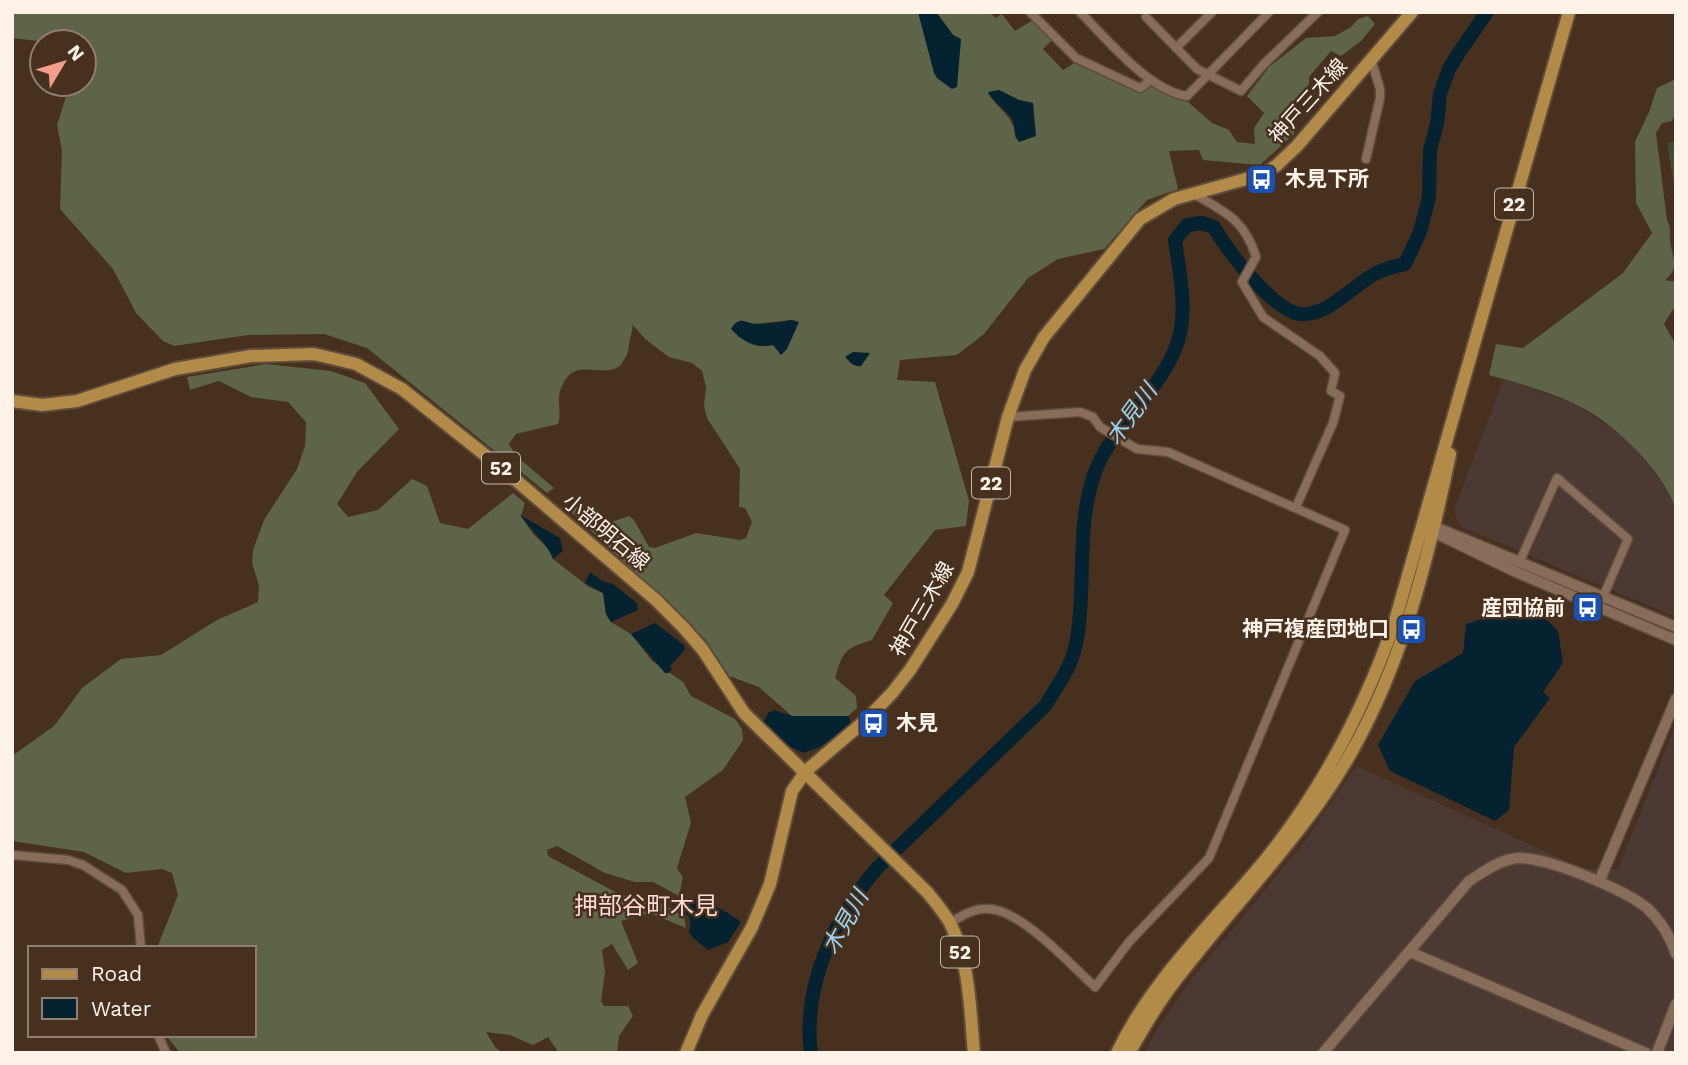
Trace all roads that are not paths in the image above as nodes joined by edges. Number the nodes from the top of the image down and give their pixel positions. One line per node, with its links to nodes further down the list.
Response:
1 (1030, 12): 12 (street)
2 (1212, 12): 9 (street)
3 (1269, 12): 11 (street)
4 (1318, 12): 11 (street)
5 (1412, 12): 10 (main road, 神戸三木線 / 22)
6 (1569, 12): 18 (main road, 22)
7 (1084, 14): 12 (street)
8 (1146, 14): 9 (street)
9 (1176, 48): 11 (street)
10 (1371, 60): 13 (street); 14 (main road, 神戸三木線 / 22)
11 (1206, 75): 12 (street)
12 (1150, 81)
13 (1366, 159)
14 (1194, 194): 16 (main road, 神戸三木線 / 22); 17 (street)
15 (12, 401): 24 (main road, 小部明石線 / 52)
16 (1008, 417): 17 (street); 24 (main road, 神戸三木線 / 22)
17 (1296, 507): 27 (street)
18 (1430, 529): 19 (street); 22 (street); 36 (main road, 22); 37 (main road, 22)
19 (1520, 561): 20 (street); 20 (street)
20 (1603, 597): 21 (street)
21 (1676, 627)
22 (1676, 639)
23 (1676, 699): 26 (street)
24 (806, 771): 27 (main road, 小部明石線 / 52); 34 (main road, 神戸三木線 / 22)
25 (12, 855): 28 (street)
26 (1600, 882): 29 (street); 30 (street)
27 (949, 923): 35 (main road, 小部明石線 / 52)
28 (141, 946)
29 (1410, 952): 38 (street); 39 (street)
30 (1676, 954)
31 (1676, 1004): 40 (street)
32 (159, 1037): 33 (street)
33 (166, 1053)
34 (686, 1053)
35 (974, 1053)
36 (1117, 1053)
37 (1129, 1053)
38 (1323, 1053)
39 (1646, 1053)
40 (1657, 1053)

